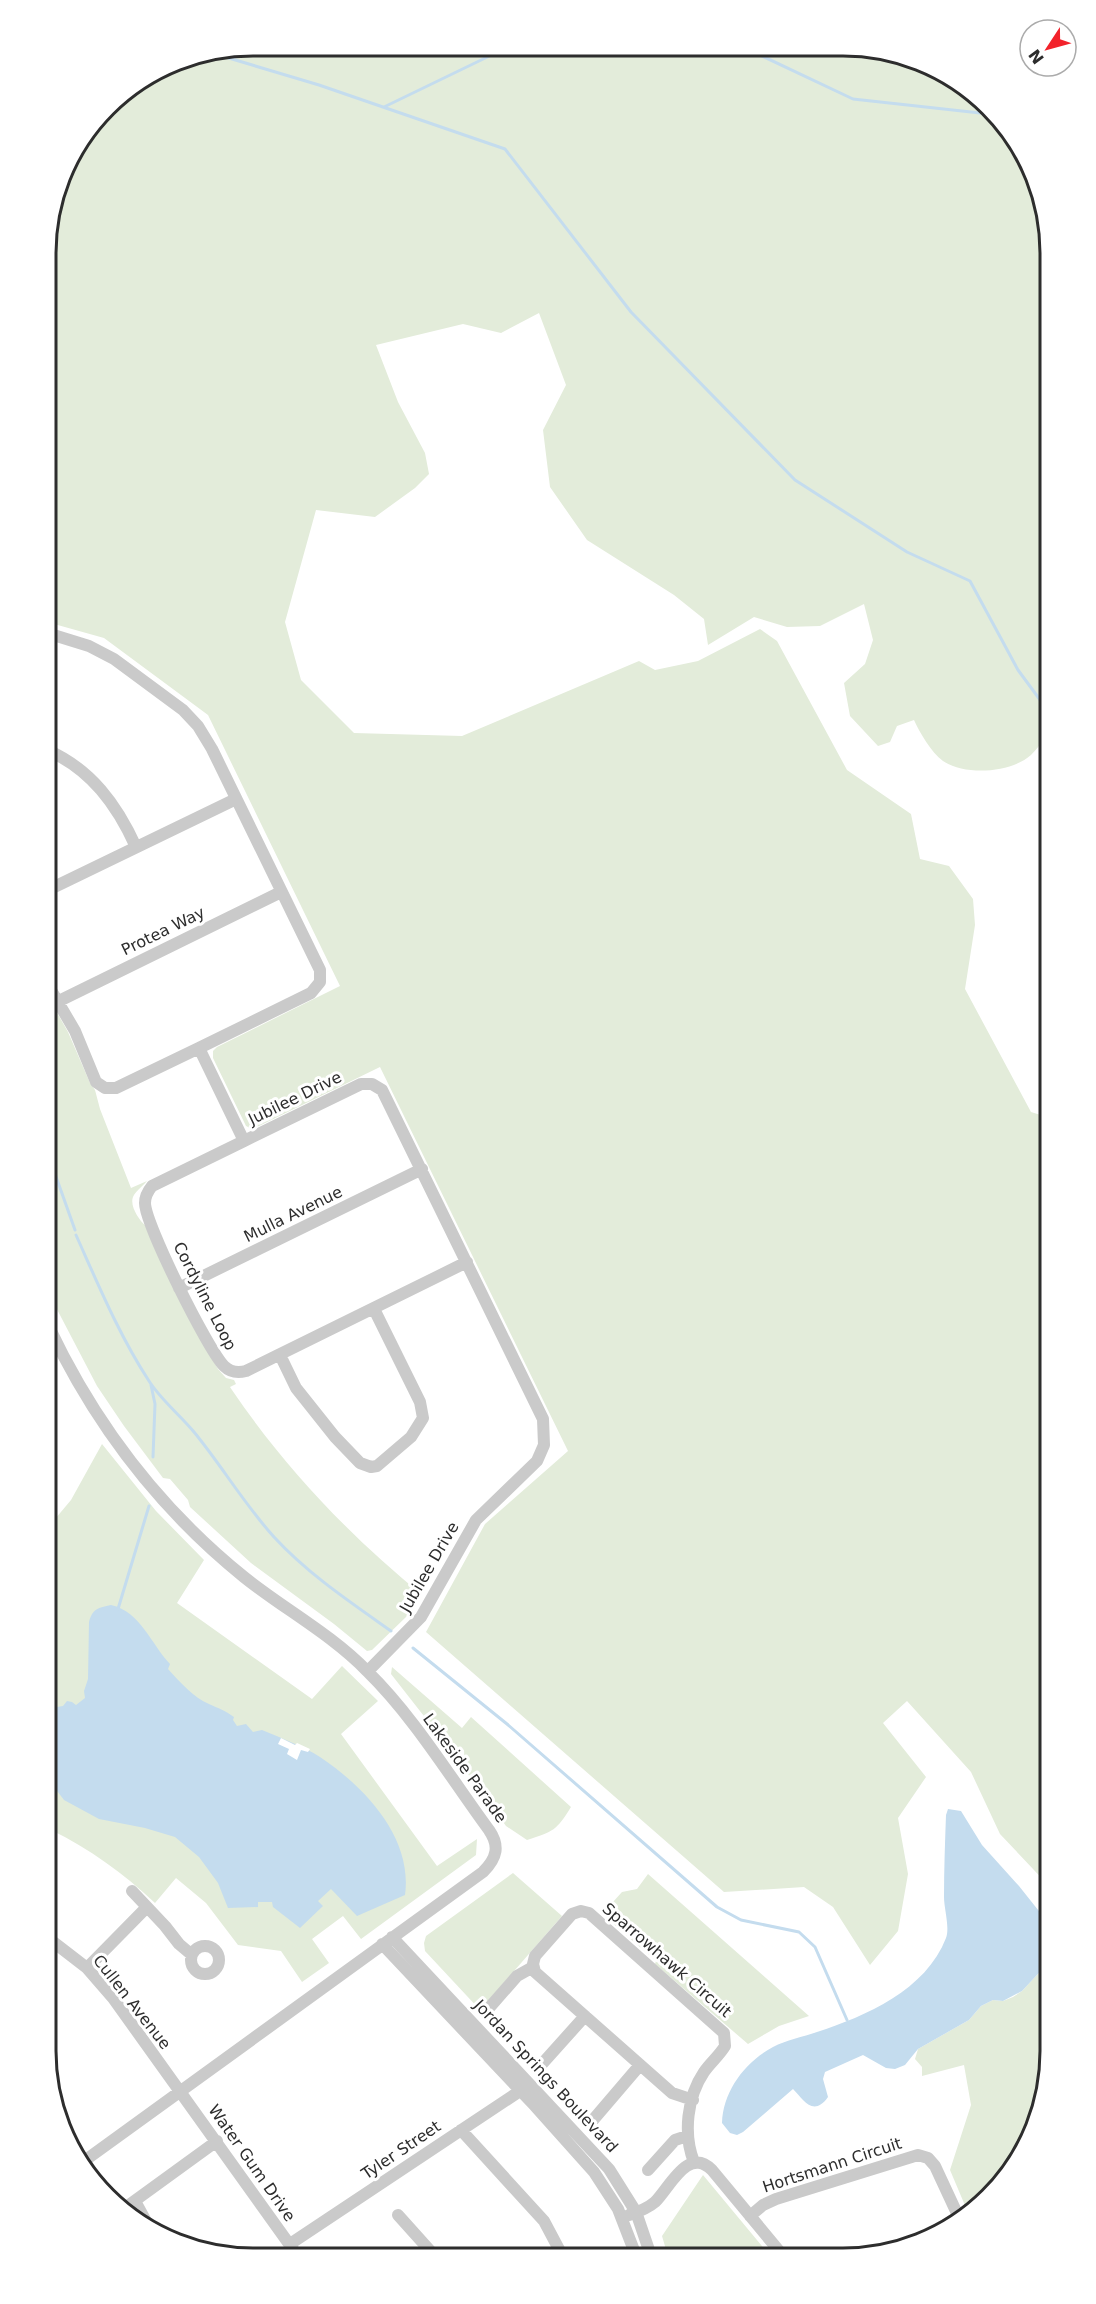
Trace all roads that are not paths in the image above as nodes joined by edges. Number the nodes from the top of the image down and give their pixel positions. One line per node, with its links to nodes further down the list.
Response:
1 (56, 636): 3 (street)
2 (56, 755): 4 (street)
3 (236, 799): 4 (street); 6 (street)
4 (136, 847): 5 (street)
5 (56, 886)
6 (281, 892): 8 (street, Protea Way); 9 (street)
7 (56, 997): 8 (street)
8 (59, 1001): 9 (street)
9 (199, 1048): 10 (street, Jubilee Drive)
10 (244, 1141): 11 (street, Jubilee Drive); 13 (street, Cordyline Loop)
11 (422, 1170): 12 (street, Jubilee Drive); 13 (street, Mulla Avenue)
12 (467, 1263): 14 (street, Cordyline Loop); 17 (street, Jubilee Drive)
13 (180, 1288): 16 (street, Cordyline Loop)
14 (374, 1309): 16 (street, Cordyline Loop); 16 (street)
15 (56, 1344): 17 (street, Lakeside Parade)
16 (280, 1355)
17 (368, 1671): 20 (street, Lakeside Parade)
18 (132, 1891): 19 (street)
19 (147, 1907): 22 (street); 24 (street)
20 (388, 1941): 29 (street, Jordan Springs Boulevard); 30 (street, Lakeside Parade)
21 (56, 1944): 24 (street, Cullen Avenue)
22 (192, 1955)
23 (533, 1967): 25 (street); 26 (street); 31 (street, Sparrowhawk Circuit)
24 (87, 1968): 30 (street, Cullen Avenue)
25 (489, 2008)
26 (585, 2016): 27 (street); 28 (street)
27 (542, 2064)
28 (640, 2065): 31 (street); 32 (street)
29 (526, 2087): 33 (street, Tyler Street); 41 (street, Jordan Springs Boulevard); 46 (street, Jordan Springs Boulevard)
30 (180, 2091): 35 (street, Water Gum Drive); 36 (street, Lakeside Parade)
31 (693, 2100): 34 (street, Sparrowhawk Circuit)
32 (593, 2120)
33 (460, 2130): 48 (street, Tyler Street); 50 (street)
34 (687, 2136): 37 (street, Sparrowhawk Circuit); 38 (street)
35 (217, 2141): 39 (street); 47 (street, Water Gum Drive)
36 (88, 2158)
37 (694, 2162): 41 (street); 45 (street)
38 (648, 2170)
39 (135, 2201): 40 (street); 43 (street)
40 (129, 2205)
41 (636, 2212): 46 (street); 52 (street, Jordan Springs Boulevard)
42 (957, 2212): 45 (street, Hortsmann Circuit)
43 (142, 2215)
44 (398, 2215): 49 (street)
45 (750, 2216): 53 (street)
46 (623, 2218): 51 (street, Jordan Springs Boulevard)
47 (292, 2248)
48 (294, 2248)
49 (428, 2248)
50 (558, 2248)
51 (633, 2248)
52 (648, 2248)
53 (777, 2248)

